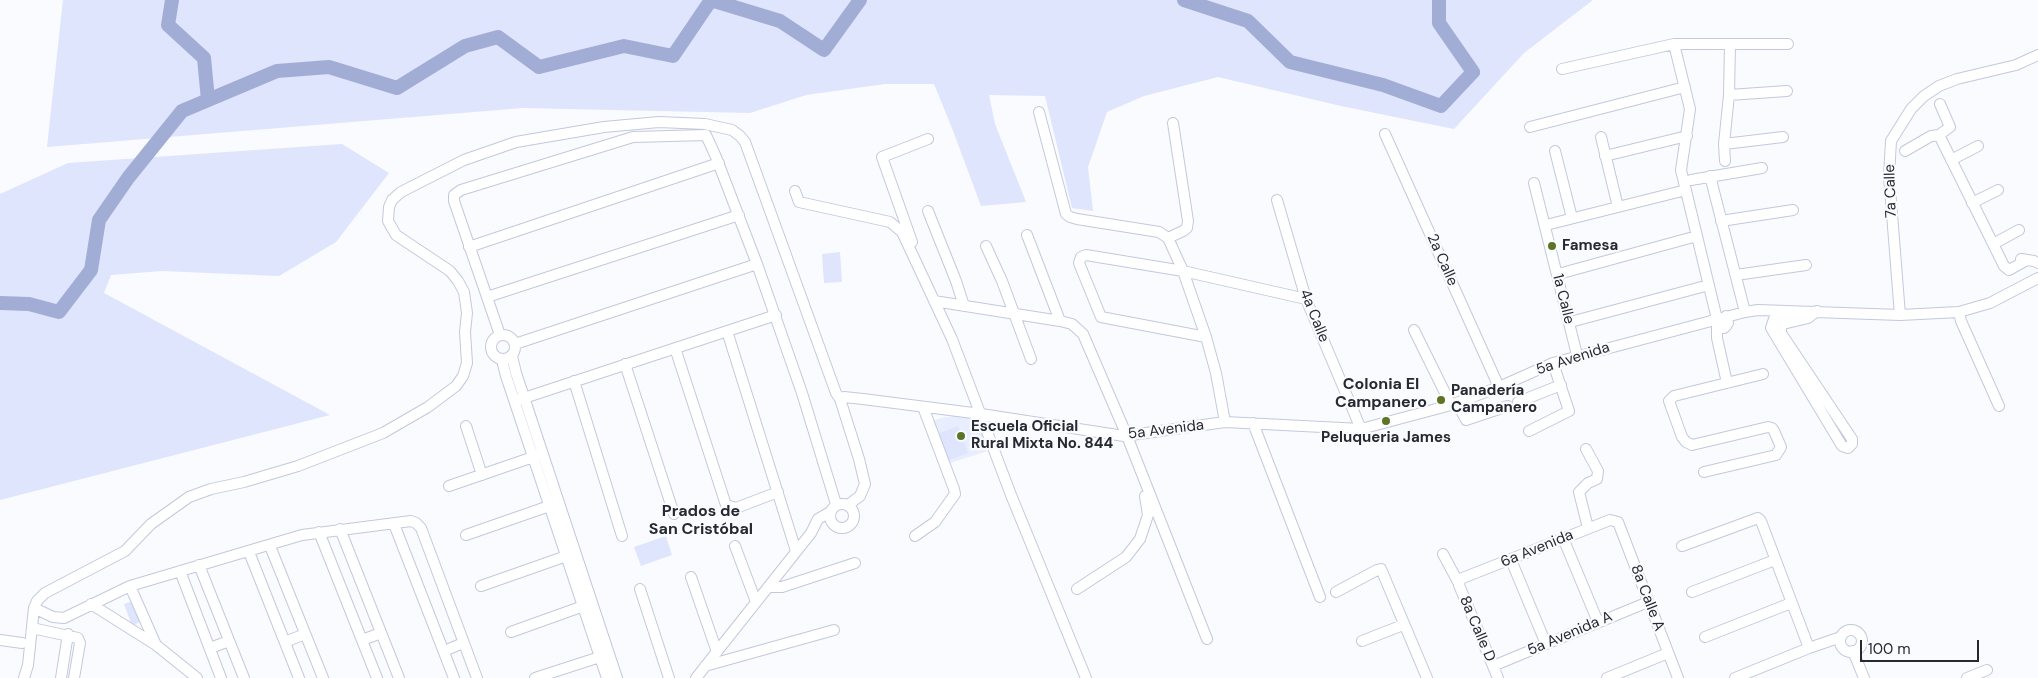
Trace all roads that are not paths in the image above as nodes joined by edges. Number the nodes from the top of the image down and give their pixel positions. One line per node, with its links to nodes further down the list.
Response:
1 (1674, 44): 2 (street); 5 (street); 6 (street)
2 (1730, 44): 3 (street); 8 (street)
3 (1788, 44)
4 (2038, 55): 68 (street, 7a Calle)
5 (1562, 69)
6 (1685, 87): 12 (street); 15 (street)
7 (1788, 91): 8 (street)
8 (1728, 95): 19 (street)
9 (1940, 104): 14 (street)
10 (1039, 112): 46 (street)
11 (1173, 123): 46 (street)
12 (1530, 127)
13 (1385, 134): 87 (street, 2a Calle)
14 (1940, 135): 21 (street); 24 (street)
15 (1687, 136): 23 (street); 31 (street)
16 (1601, 137): 23 (street)
17 (1783, 137): 19 (street)
18 (928, 139): 50 (street)
19 (1724, 144): 25 (street)
20 (1978, 146): 24 (street)
21 (1905, 150)
22 (1555, 151): 40 (street)
23 (1605, 156): 36 (street)
24 (1951, 160): 35 (street)
25 (1725, 161)
26 (718, 163): 39 (street); 49 (street); 49 (street)
27 (1762, 168): 28 (street)
28 (1710, 176): 29 (street); 41 (street)
29 (1692, 180)
30 (1534, 184): 78 (street, 1a Calle)
31 (1686, 190): 36 (street); 45 (street)
32 (1998, 190): 35 (street)
33 (795, 191): 50 (street)
34 (1276, 200): 60 (street, 4a Calle)
35 (1972, 203): 47 (street)
36 (1618, 206): 40 (street)
37 (1793, 210): 41 (street)
38 (928, 211): 62 (street)
39 (739, 215): 52 (street); 59 (street)
40 (1572, 218): 42 (street)
41 (1721, 221): 56 (street)
42 (1550, 224)
43 (2018, 230): 47 (street)
44 (1027, 235): 69 (street)
45 (1698, 236): 55 (street); 58 (street)
46 (1168, 238): 54 (street)
47 (1993, 244): 51 (street)
48 (986, 246): 67 (street)
49 (469, 247): 59 (street)
50 (916, 262): 61 (street)
51 (2038, 263)
52 (757, 264): 66 (street); 76 (street)
53 (1806, 266): 56 (street)
54 (1183, 271): 60 (street); 75 (street); 75 (street)
55 (1562, 273)
56 (1736, 275): 64 (street)
57 (2038, 278): 65 (street, 5a Avenida)
58 (1709, 285): 70 (street); 71 (street)
59 (487, 297): 74 (street)
60 (1306, 298): 99 (street, 4a Calle)
61 (934, 301): 62 (street); 95 (street)
62 (964, 306): 67 (street)
63 (1817, 311): 63 (street); 64 (street, 5a Avenida); 68 (street, 5a Avenida)
64 (1745, 312): 71 (street, 5a Avenida)
65 (1960, 312): 68 (street, 5a Avenida); 93 (street)
66 (776, 315): 73 (street); 110 (street)
67 (1014, 315): 69 (street); 80 (street)
68 (1900, 315)
69 (1060, 321): 101 (street)
70 (1574, 321)
71 (1720, 321): 78 (street, 5a Avenida); 85 (street)
72 (1414, 330): 91 (street)
73 (727, 331): 77 (street); 107 (street)
74 (500, 335): 76 (street); 79 (street)
75 (1206, 337): 96 (street)
76 (515, 344): 79 (street)
77 (676, 348): 82 (street); 107 (street)
78 (1577, 355): 81 (street, 5a Avenida)
79 (507, 358): 88 (street)
80 (1031, 359)
81 (1553, 363): 86 (street); 87 (street, 5a Avenida)
82 (625, 364): 84 (street); 111 (street)
83 (1763, 374): 85 (street)
84 (574, 381): 88 (street); 120 (street)
85 (1727, 383): 104 (street)
86 (1561, 385): 90 (street); 100 (street)
87 (1499, 387): 91 (street, 5a Avenida)
88 (519, 399): 103 (street)
89 (840, 399): 94 (street, 5a Avenida); 109 (street); 150 (street)
90 (1518, 402)
91 (1454, 404): 92 (street); 99 (street, 5a Avenida)
92 (1508, 406)
93 (1999, 406)
94 (923, 407): 95 (street, 5a Avenida); 121 (street)
95 (980, 414): 101 (street, 5a Avenida); 198 (street)
96 (1225, 422): 97 (street, 5a Avenida); 101 (street, 5a Avenida)
97 (1253, 423): 99 (street, 5a Avenida); 144 (street)
98 (466, 426): 105 (street)
99 (1361, 429)
100 (1529, 432)
101 (1126, 436): 141 (street); 161 (street)
102 (1586, 449): 115 (street)
103 (538, 455): 105 (street); 108 (street)
104 (1704, 472)
105 (482, 475): 106 (street)
106 (449, 486)
107 (778, 492): 126 (street)
108 (554, 504): 119 (street); 129 (street)
109 (850, 507): 110 (street); 114 (street)
110 (833, 508): 114 (street); 118 (street)
111 (674, 514)
112 (1615, 520): 115 (street, 6a Avenida); 146 (street, 8a Calle A)
113 (394, 524): 116 (street); 168 (street); 173 (street)
114 (833, 525): 118 (street)
115 (1588, 528): 122 (street, 6a Avenida)
116 (340, 529): 117 (street); 156 (street)
117 (318, 532): 123 (street); 163 (street)
118 (811, 533): 126 (street)
119 (466, 535)
120 (622, 536)
121 (915, 536)
122 (1563, 538): 130 (street, 6a Avenida); 151 (street)
123 (270, 546): 127 (street); 158 (street)
124 (735, 546): 145 (street)
125 (1682, 546): 131 (street)
126 (796, 551): 139 (street)
127 (249, 552): 133 (street); 166 (street)
128 (1443, 554): 136 (street, 8a Calle D)
129 (571, 555): 138 (street); 149 (street)
130 (1511, 560): 136 (street, 6a Avenida); 169 (street)
131 (1775, 560): 143 (street); 147 (street)
132 (855, 563): 139 (street)
133 (199, 565): 134 (street); 164 (street)
134 (180, 571): 137 (street); 171 (street)
135 (691, 577): 175 (street)
136 (1459, 581): 179 (street, 8a Calle D)
137 (130, 586): 148 (street); 170 (street)
138 (481, 586)
139 (768, 587): 145 (street)
140 (640, 589): 196 (street)
141 (1078, 590)
142 (1336, 592): 152 (street)
143 (1692, 592)
144 (1320, 597)
145 (756, 602): 175 (street)
146 (1648, 602): 151 (street, 5a Avenida A); 176 (street, 8a Calle A)
147 (1791, 603): 159 (street); 172 (street)
148 (91, 604): 150 (street); 170 (street)
149 (588, 605): 155 (street); 177 (street)
150 (34, 608): 153 (street)
151 (1598, 622): 169 (street, 5a Avenida A)
152 (1403, 625): 165 (street); 199 (street)
153 (32, 628): 157 (street); 181 (street)
154 (834, 630): 178 (street)
155 (511, 632)
156 (381, 633): 163 (street); 190 (street)
157 (68, 634): 182 (street); 183 (street)
158 (305, 634): 166 (street); 188 (street)
159 (1705, 637)
160 (1841, 637): 172 (street); 174 (street); 174 (street)
161 (1206, 638)
162 (0, 640): 167 (street)
163 (362, 640): 189 (street)
164 (229, 641): 171 (street); 186 (street)
165 (1362, 641)
166 (285, 642): 187 (street)
167 (22, 643)
168 (463, 643): 173 (street); 192 (street)
169 (1546, 644): 179 (street, 5a Avenida A)
170 (156, 645): 184 (street)
171 (210, 648): 185 (street)
172 (1809, 648): 203 (street)
173 (444, 651): 191 (street)
174 (1853, 651): 204 (street)
175 (717, 652): 178 (street)
176 (1668, 653): 201 (street); 202 (street, 8a Calle A)
177 (605, 656): 193 (street); 194 (street); 195 (street)
178 (705, 666): 197 (street)
179 (1493, 666): 200 (street, 8a Calle D)
180 (1987, 670): 205 (street)
181 (24, 678)
182 (61, 678)
183 (74, 678)
184 (197, 678)
185 (220, 678)
186 (244, 678)
187 (299, 678)
188 (323, 678)
189 (377, 678)
190 (399, 678)
191 (454, 678)
192 (477, 678)
193 (535, 678)
194 (607, 678)
195 (617, 678)
196 (669, 678)
197 (696, 678)
198 (1086, 678)
199 (1426, 678)
200 (1498, 678)
201 (1607, 678)
202 (1678, 678)
203 (1735, 678)
204 (1864, 678)
205 (1966, 678)

